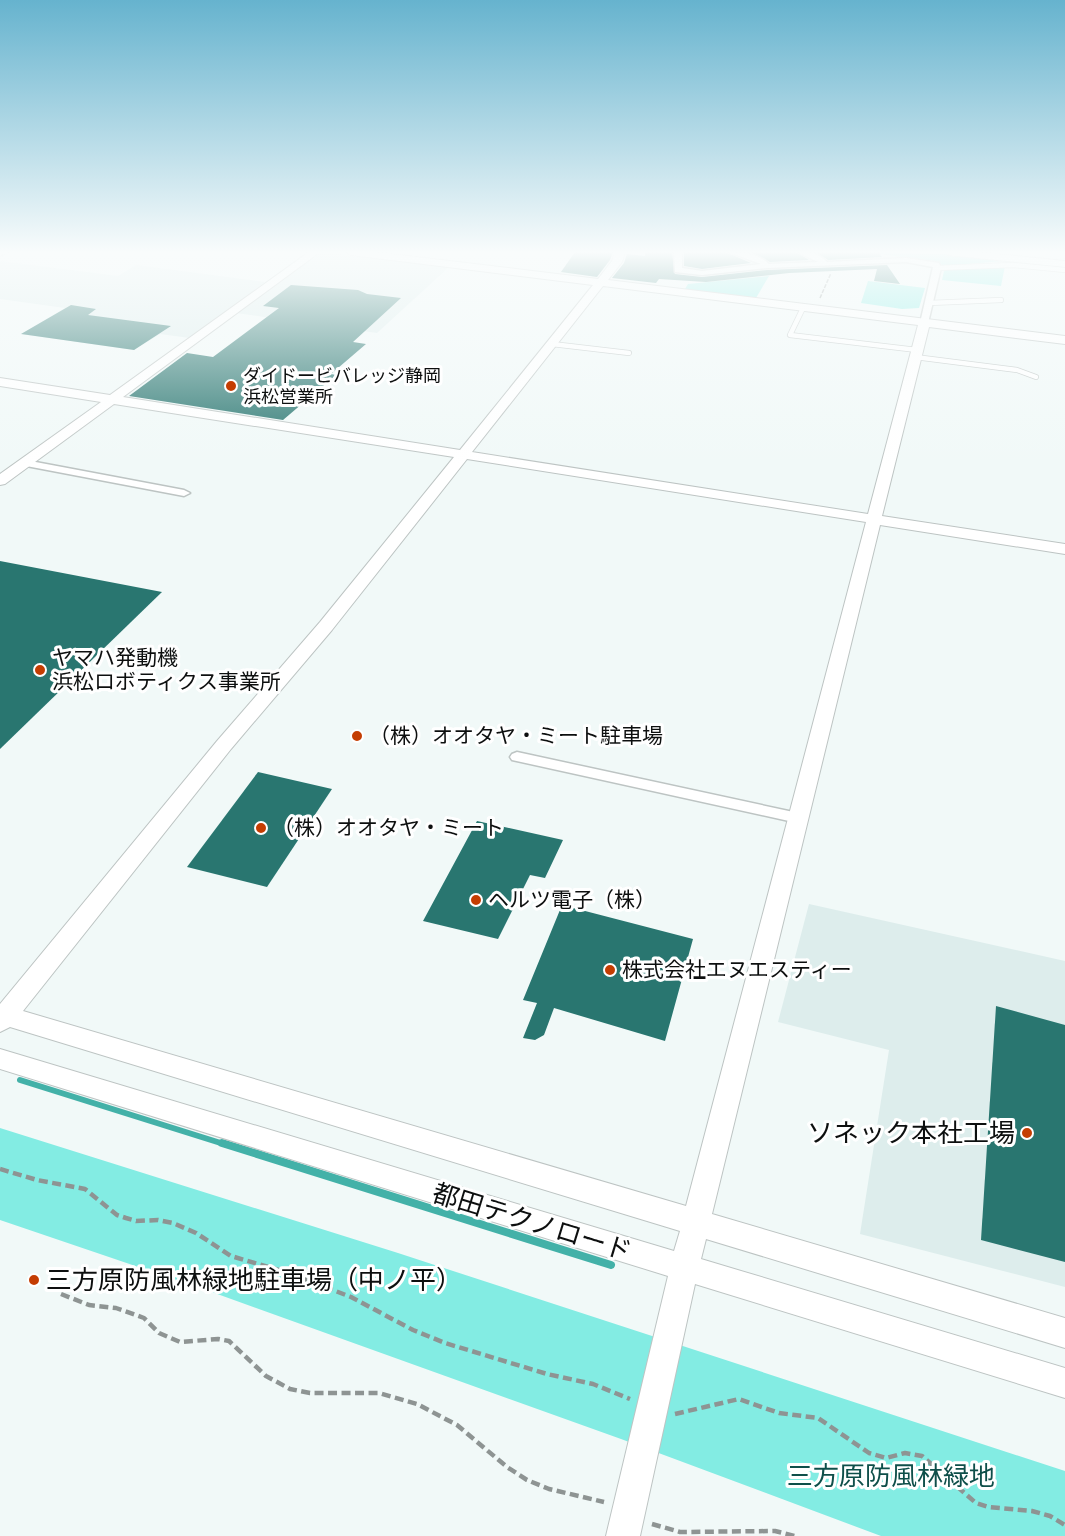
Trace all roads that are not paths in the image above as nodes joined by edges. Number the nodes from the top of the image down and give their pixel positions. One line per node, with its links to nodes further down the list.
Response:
1 (924, 323): 9 (street)
2 (216, 324): 12 (street)
3 (568, 324): 7 (street)
4 (795, 324): 9 (lane)
5 (930, 324): 6 (street)
6 (1065, 340)
7 (552, 344): 8 (lane); 13 (street)
8 (629, 353)
9 (916, 353): 10 (lane); 17 (street)
10 (1036, 377)
11 (0, 382): 12 (street)
12 (111, 400): 13 (street); 14 (street)
13 (464, 455): 17 (street); 21 (street)
14 (25, 463): 15 (street); 16 (street)
15 (3, 476)
16 (184, 493)
17 (873, 519): 18 (street); 20 (street)
18 (1065, 549)
19 (517, 757): 20 (street)
20 (798, 818): 23 (street)
21 (2, 1018): 23 (street, 都田テクノロード)
22 (0, 1059): 24 (street, 都田テクノロード)
23 (697, 1222): 24 (street); 25 (street, 都田テクノロード)
24 (684, 1268): 26 (street, 都田テクノロード); 27 (street)
25 (1065, 1333)
26 (1065, 1383)
27 (626, 1520)

